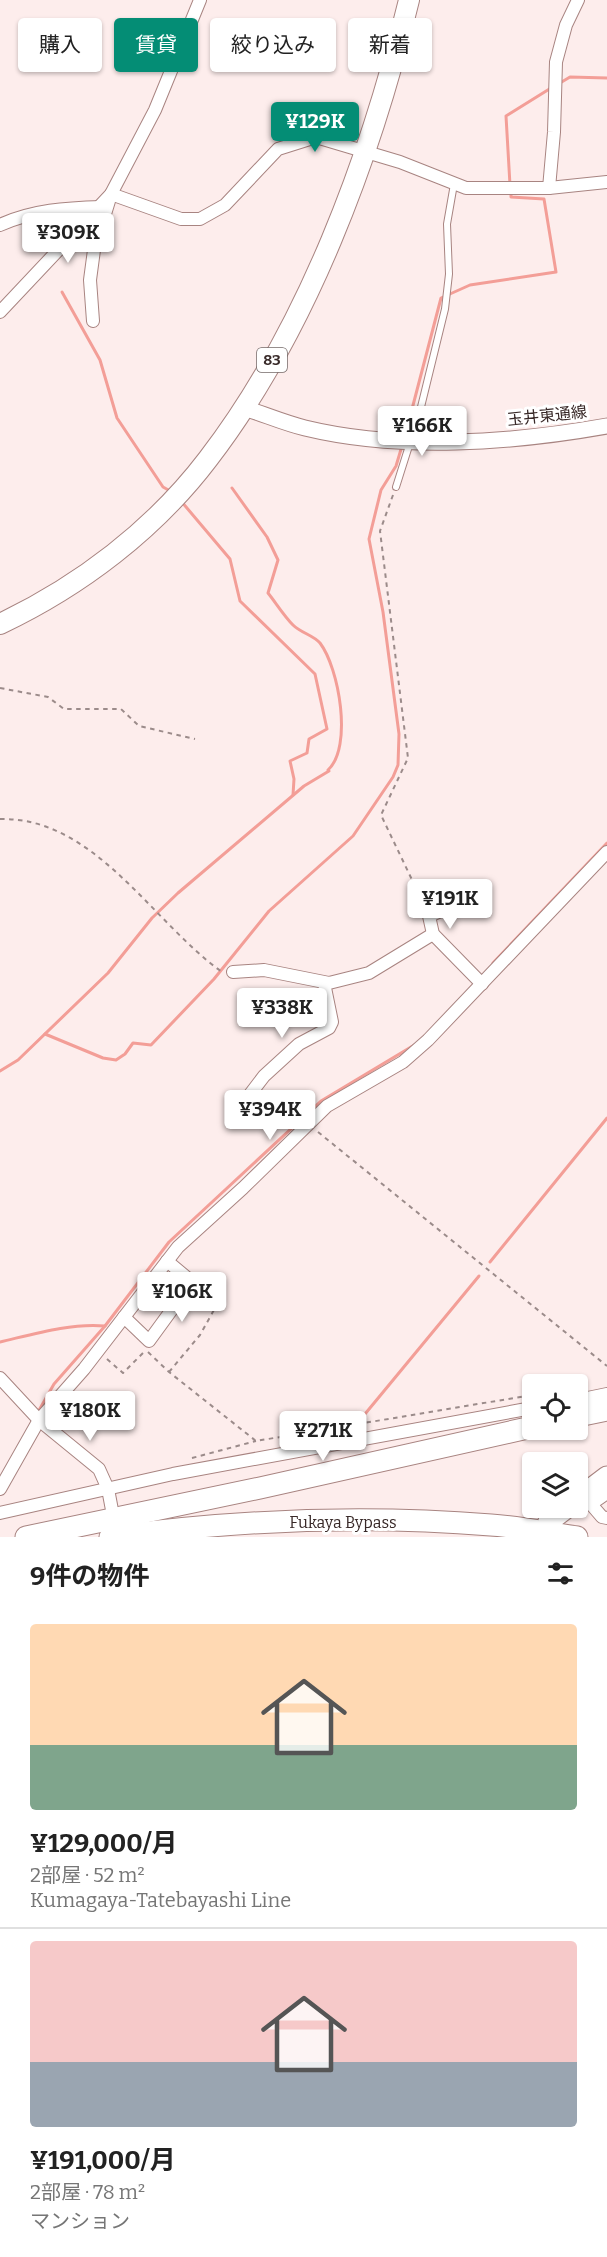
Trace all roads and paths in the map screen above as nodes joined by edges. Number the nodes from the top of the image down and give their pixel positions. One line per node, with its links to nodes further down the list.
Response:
1 (200, 0): 8 (street)
2 (409, 0): 4 (main road, 83)
3 (578, 0): 7 (street)
4 (365, 150): 6 (street); 8 (street); 13 (main road, 83)
5 (607, 182): 7 (street)
6 (454, 184): 7 (street); 15 (lane)
7 (549, 188)
8 (111, 194): 9 (street); 12 (street)
9 (102, 207): 10 (street); 11 (street)
10 (0, 225)
11 (0, 312)
12 (93, 321)
13 (244, 408): 15 (street, 玉井東通線); 17 (main road, 83)
14 (607, 426): 15 (street, 玉井東通線)
15 (411, 441): 16 (lane)
16 (396, 487): 23 (path)
17 (0, 624)
18 (0, 688): 19 (path)
19 (195, 739)
20 (0, 819): 25 (path)
21 (607, 852): 26 (street)
22 (472, 892): 23 (street)
23 (429, 916): 24 (street)
24 (433, 934): 26 (street); 27 (street)
25 (233, 972): 27 (street)
26 (478, 981): 29 (street)
27 (324, 983): 28 (street)
28 (245, 1101)
29 (309, 1124): 30 (street); 34 (path)
30 (167, 1261): 32 (street); 32 (street)
31 (196, 1274): 35 (path)
32 (124, 1317): 33 (street)
33 (98, 1351): 35 (path); 43 (street)
34 (607, 1366)
35 (169, 1372): 38 (path)
36 (0, 1378): 43 (street)
37 (607, 1394): 39 (street)
38 (522, 1397)
39 (588, 1398)
40 (522, 1410): 47 (street)
41 (607, 1410): 42 (highway)
42 (588, 1414)
43 (39, 1420): 46 (street); 47 (street)
44 (522, 1428): 57 (highway)
45 (607, 1477): 49 (highway)
46 (0, 1489)
47 (108, 1489): 52 (street); 53 (street)
48 (607, 1492): 50 (street)
49 (588, 1493)
50 (588, 1498)
51 (588, 1507): 55 (street)
52 (112, 1510)
53 (0, 1513)
54 (554, 1518): 56 (highway)
55 (607, 1518)
56 (549, 1521)
57 (26, 1537)
58 (110, 1537): 59 (highway, Fukaya Bypass)
59 (577, 1537)

